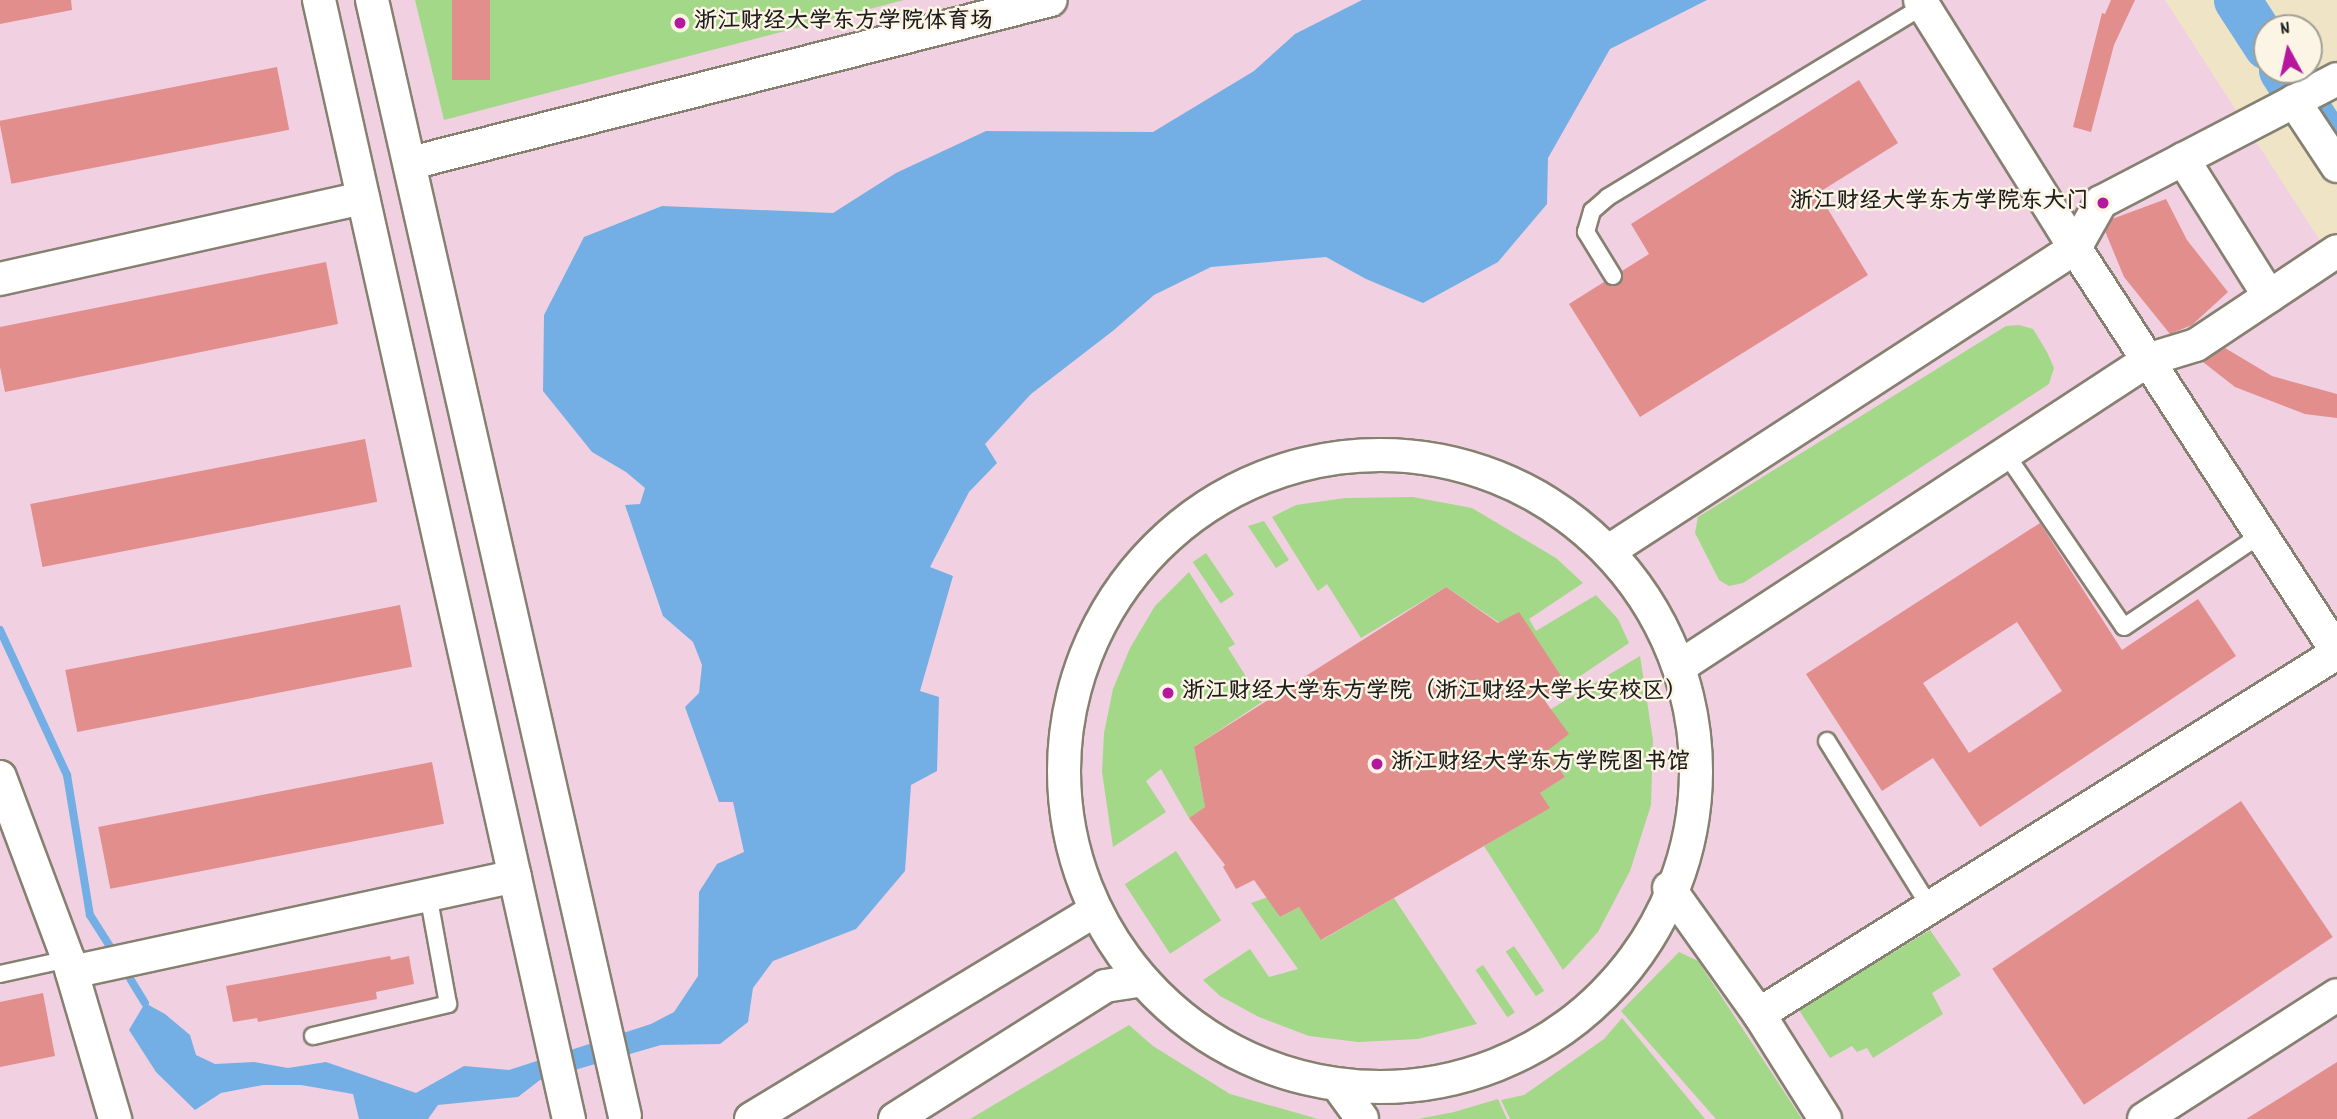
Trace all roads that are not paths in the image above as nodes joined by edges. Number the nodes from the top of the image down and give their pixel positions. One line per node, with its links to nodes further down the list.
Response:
1 (319, 0): 10 (street)
2 (372, 0): 8 (street)
3 (1051, 0): 8 (street)
4 (1922, 3): 11 (street); 13 (lane)
5 (2337, 79): 6 (street)
6 (2294, 101): 7 (street); 9 (street)
7 (2183, 159): 11 (street); 15 (street)
8 (411, 163): 36 (street)
9 (2337, 166)
10 (363, 198): 14 (street); 24 (street)
11 (2075, 248): 16 (street); 19 (street)
12 (2337, 251): 15 (street)
13 (1613, 276)
14 (0, 279)
15 (2269, 296): 16 (street)
16 (2150, 359): 17 (street); 18 (street)
17 (2006, 454): 18 (lane); 21 (street)
18 (2262, 534): 20 (street)
19 (1615, 547): 21 (street); 28 (street)
20 (2337, 652): 27 (street)
21 (1682, 665): 25 (street)
22 (1827, 741): 27 (lane)
23 (0, 777): 29 (street)
24 (515, 876): 26 (street); 38 (street)
25 (1669, 888): 33 (street); 35 (street)
26 (428, 894): 29 (street); 34 (lane)
27 (1930, 907): 33 (street)
28 (1090, 914): 31 (street); 39 (street)
29 (80, 965): 30 (lane); 37 (street)
30 (0, 974)
31 (1136, 981): 35 (street); 40 (street)
32 (2337, 995): 43 (street)
33 (1759, 1014): 42 (street)
34 (313, 1036)
35 (1342, 1091): 41 (street)
36 (629, 1118)
37 (115, 1119)
38 (569, 1119)
39 (751, 1119)
40 (895, 1119)
41 (1362, 1119)
42 (1825, 1119)
43 (2144, 1119)

